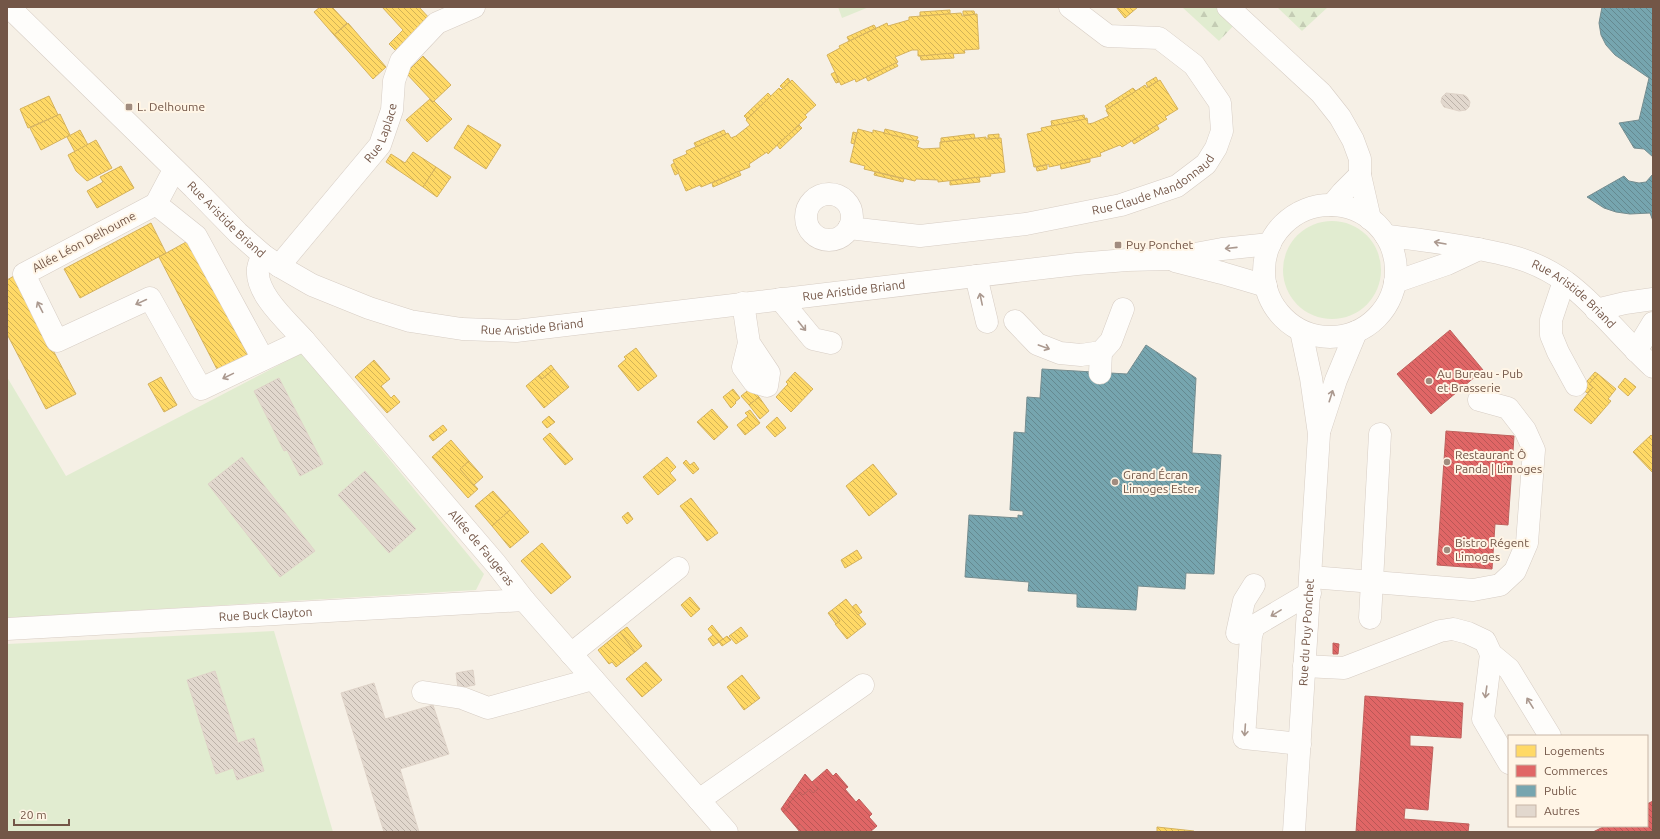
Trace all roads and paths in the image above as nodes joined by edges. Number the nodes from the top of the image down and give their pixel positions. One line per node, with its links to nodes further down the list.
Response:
1 (9, 7): 5 (street, Rue Aristide Briand)
2 (474, 7): 14 (street, Rue Laplace)
3 (1228, 7): 6 (street)
4 (1072, 8): 10 (street, Rue Claude Mandonnaud)
5 (174, 170): 7 (street); 14 (street, Rue Aristide Briand)
6 (1360, 175): 8 (street); 9 (street)
7 (156, 204): 34 (street); 34 (street, Allée Léon Delhoume, one-way to 7)
8 (1332, 205): 9 (street); 12 (street)
9 (1370, 218): 11 (street)
10 (849, 228)
11 (1386, 236): 13 (street, Rue Aristide Briand, one-way to 11); 17 (street)
12 (1270, 244): 15 (street, Rue Aristide Briand, one-way to 15); 19 (street)
13 (1479, 250): 17 (street); 18 (street, Rue Aristide Briand)
14 (271, 260): 22 (street, Rue Aristide Briand); 30 (street, Allée de Faugeras)
15 (1168, 260): 16 (street, Rue Aristide Briand); 19 (street, Rue Aristide Briand)
16 (976, 276): 20 (street, Rue Aristide Briand); 25 (street, one-way to 16)
17 (1395, 282): 29 (street)
18 (1566, 283): 24 (street, Rue Aristide Briand); 36 (street)
19 (1266, 286): 28 (street)
20 (780, 299): 22 (street, Rue Aristide Briand); 32 (street, one-way to 32)
21 (1653, 299): 24 (street)
22 (743, 303): 31 (street)
23 (1123, 309): 26 (street, one-way to 23)
24 (1596, 310): 33 (street, Rue Aristide Briand)
25 (987, 322)
26 (1015, 322)
27 (1653, 323): 33 (street)
28 (1302, 331): 29 (street); 38 (street, Rue du Puy Ponchet)
29 (1356, 332): 38 (street, Rue du Puy Ponchet, one-way to 29)
30 (304, 340): 34 (street, Allée Léon Delhoume); 44 (street, Allée de Faugeras)
31 (748, 343)
32 (831, 343)
33 (1636, 351): 35 (street, Rue Aristide Briand)
34 (263, 359)
35 (1653, 367)
36 (1576, 385)
37 (1479, 400): 41 (street)
38 (1319, 434): 43 (street, Rue du Puy Ponchet)
39 (1380, 434): 41 (street)
40 (678, 568): 48 (street)
41 (1371, 582): 43 (street); 45 (street)
42 (1254, 585): 47 (street)
43 (1310, 585): 50 (street, Rue du Puy Ponchet); 55 (street, one-way to 55)
44 (524, 600): 46 (street, Rue Buck Clayton); 48 (street, Allée de Faugeras)
45 (1370, 618)
46 (7, 628)
47 (1237, 633)
48 (571, 654): 51 (street, Allée de Faugeras)
49 (1491, 654): 50 (street); 54 (street, one-way to 49); 56 (street, one-way to 56)
50 (1304, 666): 55 (street, Rue du Puy Ponchet)
51 (593, 678): 53 (street); 57 (street, Allée de Faugeras)
52 (863, 685): 57 (street)
53 (423, 692)
54 (1549, 735)
55 (1300, 744): 59 (street, Rue du Puy Ponchet)
56 (1508, 761)
57 (699, 800): 58 (street, Allée de Faugeras)
58 (727, 832)
59 (1294, 832)

